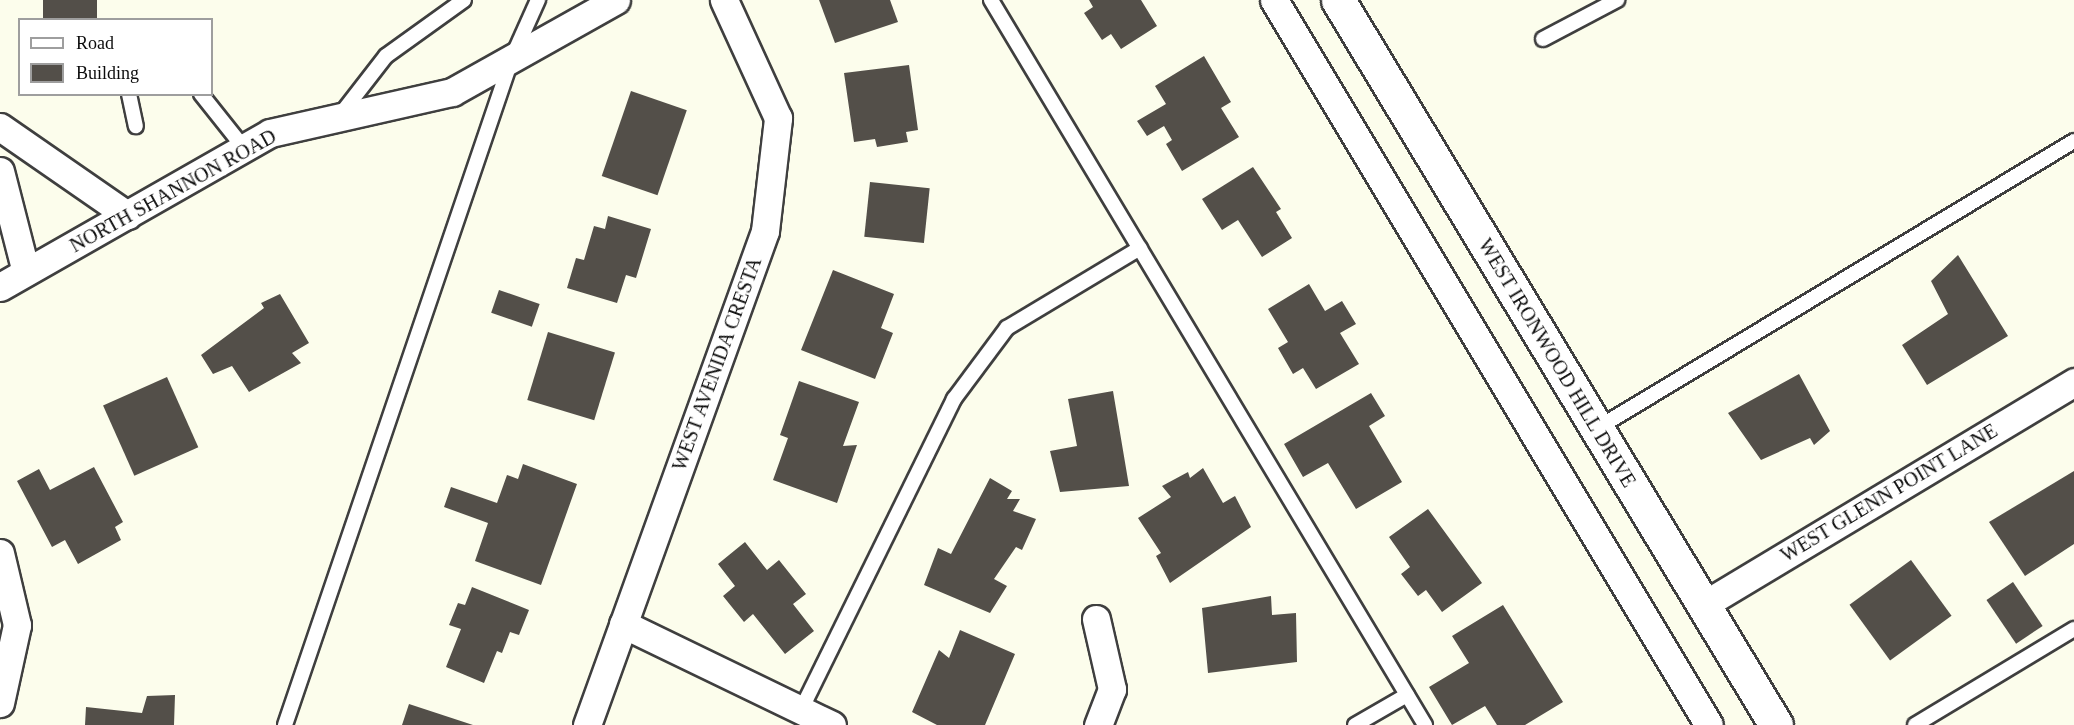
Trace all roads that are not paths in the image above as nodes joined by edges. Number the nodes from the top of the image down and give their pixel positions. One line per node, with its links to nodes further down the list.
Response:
1 (464, 0): 13 (lane)
2 (538, 0): 10 (lane)
3 (616, 0): 10 (street, NORTH SHANNON ROAD)
4 (724, 0): 28 (street, WEST AVENIDA CRESTA)
5 (991, 0): 20 (lane)
6 (1275, 0): 39 (street)
7 (1338, 0): 24 (street, WEST IRONWOOD HILL DRIVE)
8 (1617, 0): 9 (lane)
9 (1543, 39)
10 (512, 58): 13 (street, NORTH SHANNON ROAD); 33 (lane)
11 (129, 96): 14 (lane)
12 (203, 96): 17 (lane)
13 (338, 118): 17 (street, NORTH SHANNON ROAD)
14 (136, 126)
15 (0, 127): 19 (street)
16 (2074, 141): 24 (lane)
17 (244, 148): 19 (street, NORTH SHANNON ROAD)
18 (0, 171): 21 (street)
19 (127, 215): 21 (street, NORTH SHANNON ROAD)
20 (1140, 248): 30 (lane); 32 (lane)
21 (26, 272): 22 (street, NORTH SHANNON ROAD)
22 (0, 287)
23 (2074, 382): 26 (street, WEST GLENN POINT LANE)
24 (1596, 429): 26 (street, WEST IRONWOOD HILL DRIVE)
25 (0, 553): 31 (street)
26 (1704, 604): 40 (street, WEST IRONWOOD HILL DRIVE)
27 (1096, 619): 36 (street)
28 (623, 624): 32 (street); 34 (street, WEST AVENIDA CRESTA)
29 (2074, 629): 41 (lane)
30 (1407, 694): 37 (lane); 38 (lane)
31 (0, 703)
32 (801, 710): 35 (street)
33 (285, 725)
34 (587, 725)
35 (832, 725)
36 (1098, 725)
37 (1355, 725)
38 (1425, 725)
39 (1709, 725)
40 (1776, 725)
41 (1915, 725)

